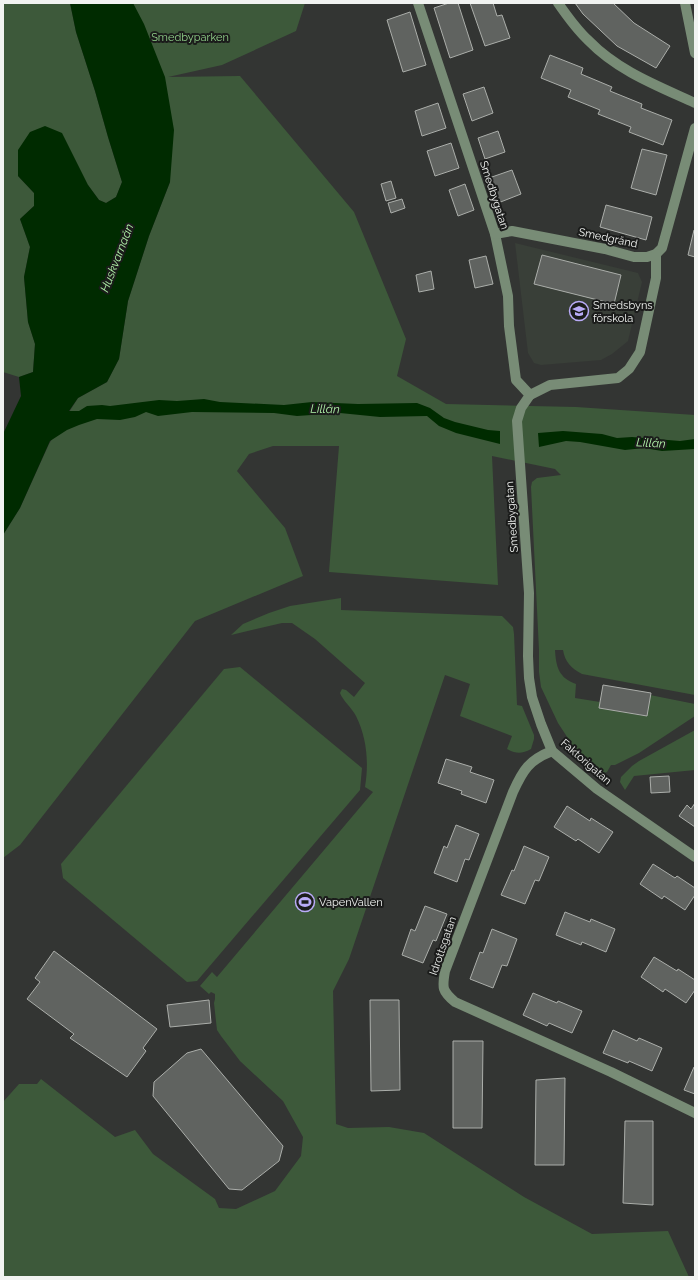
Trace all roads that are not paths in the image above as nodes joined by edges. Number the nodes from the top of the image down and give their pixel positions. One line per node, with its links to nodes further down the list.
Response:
1 (418, 3): 7 (street, Smedbygatan)
2 (558, 3): 5 (street)
3 (685, 3): 4 (street)
4 (695, 53)
5 (695, 103)
6 (695, 128): 8 (street)
7 (495, 234): 8 (street, Smedgränd); 9 (street, Smedbygatan)
8 (656, 254): 9 (street, Smedbygatan)
9 (530, 396): 10 (street, Smedbygatan)
10 (529, 593): 11 (street, Faktorigatan)
11 (552, 751): 12 (street, Faktorigatan); 13 (street, Idrottsgatan)
12 (695, 857)
13 (695, 1113)

